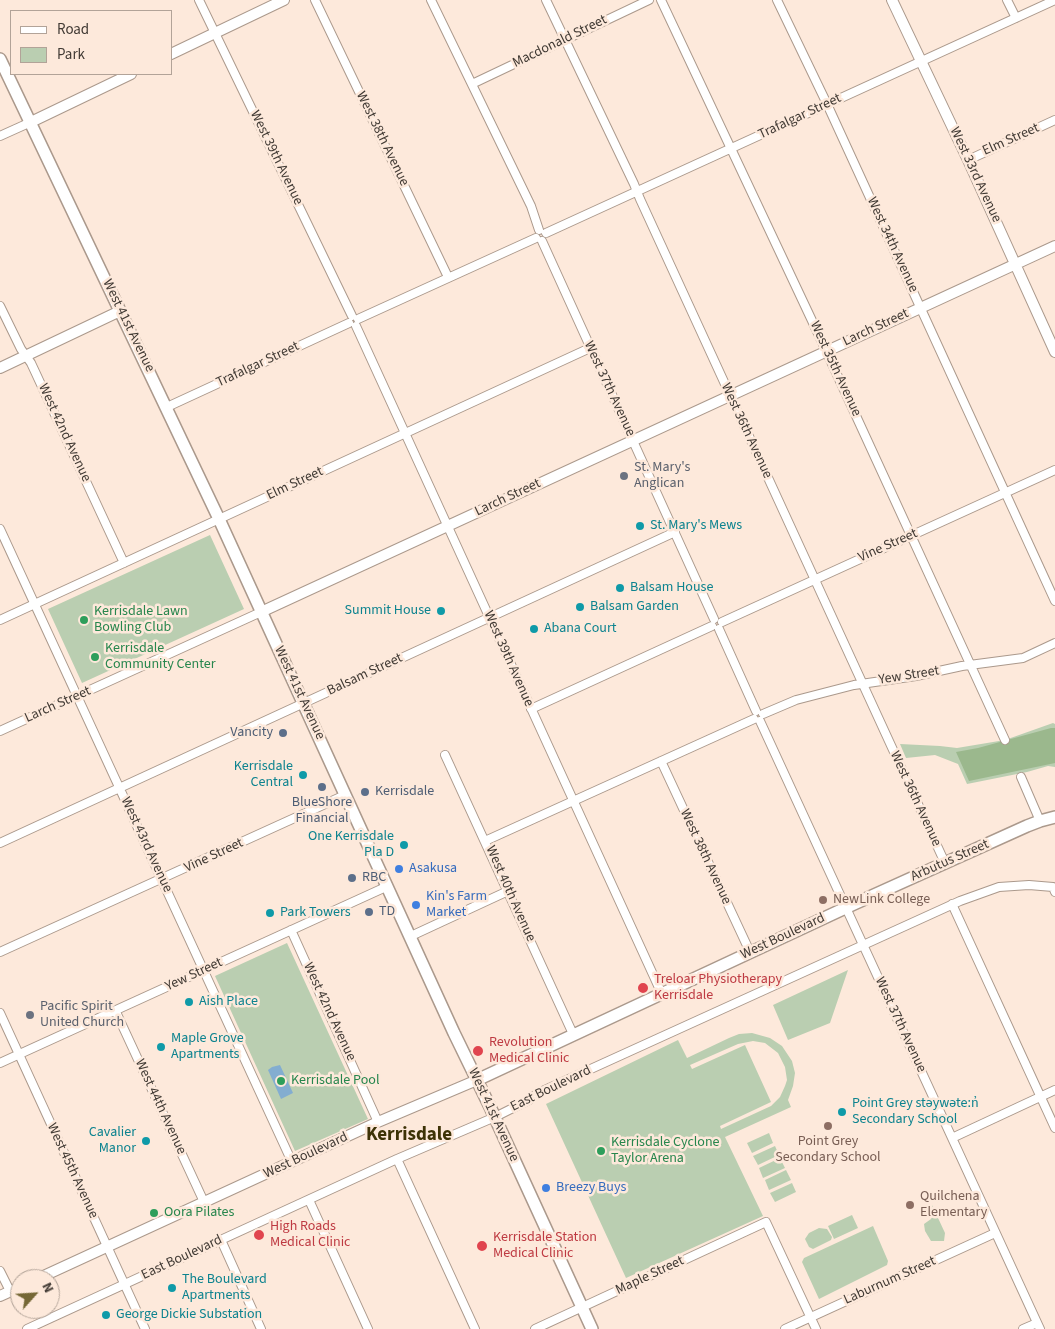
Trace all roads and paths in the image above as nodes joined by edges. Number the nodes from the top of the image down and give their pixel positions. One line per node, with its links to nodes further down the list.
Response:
1 (199, 0): 13 (street, West 39th Avenue)
2 (284, 0): 13 (street)
3 (315, 0): 30 (street, West 38th Avenue)
4 (431, 0): 19 (street, West 37th Avenue)
5 (546, 0): 14 (street, West 36th Avenue)
6 (648, 0): 14 (street, Macdonald Street)
7 (661, 0): 24 (street, West 35th Avenue)
8 (776, 0): 20 (street, West 34th Avenue)
9 (892, 0): 17 (street, West 33rd Avenue)
10 (1007, 0): 12 (street)
11 (1055, 0): 12 (street, Trafalgar Street)
12 (1016, 18): 17 (street, Trafalgar Street)
13 (215, 32): 15 (street); 34 (street, West 39th Avenue)
14 (565, 39): 19 (street, Macdonald Street); 26 (street, West 36th Avenue)
15 (172, 54)
16 (0, 59): 22 (main road, West 41st Avenue)
17 (921, 61): 20 (street, Trafalgar Street); 25 (street, West 33rd Avenue)
18 (128, 75): 22 (street)
19 (472, 84): 27 (street, West 37th Avenue)
20 (826, 104): 24 (street, Trafalgar Street); 32 (street, West 34th Avenue)
21 (1055, 120): 25 (street, Elm Street)
22 (31, 122): 23 (street); 33 (main road, West 41st Avenue)
23 (0, 136)
24 (732, 148): 26 (street, Trafalgar Street); 36 (street, West 35th Avenue)
25 (968, 160): 29 (street, West 33rd Avenue)
26 (637, 191): 27 (street, Trafalgar Street); 40 (street, West 36th Avenue)
27 (541, 235): 30 (street, Trafalgar Street); 35 (street, West 37th Avenue)
28 (1055, 246): 29 (street, Larch Street)
29 (1015, 264): 32 (street, Larch Street); 37 (street, West 33rd Avenue)
30 (448, 277): 34 (street, Trafalgar Street)
31 (0, 306): 38 (street, West 42nd Avenue)
32 (920, 308): 36 (street, Larch Street); 45 (street, West 34th Avenue)
33 (120, 311): 38 (street); 41 (main road, West 41st Avenue)
34 (354, 321): 41 (street, Trafalgar Street); 42 (street, West 39th Avenue)
35 (590, 348): 42 (street, Elm Street); 43 (street, West 37th Avenue)
36 (826, 351): 40 (street, Larch Street); 50 (street, West 35th Avenue)
37 (1055, 352)
38 (26, 355): 39 (street); 51 (street, West 42nd Avenue)
39 (0, 368)
40 (730, 396): 43 (street, Larch Street); 52 (street, West 36th Avenue)
41 (167, 407): 46 (main road, West 41st Avenue)
42 (404, 434): 46 (street, Elm Street); 47 (street, West 39th Avenue)
43 (632, 440): 47 (street, Larch Street); 49 (street, West 37th Avenue)
44 (1055, 470): 45 (street, Vine Street)
45 (1005, 493): 50 (street, Vine Street); 53 (street, West 34th Avenue)
46 (219, 519): 51 (street, Elm Street); 55 (main road, West 41st Avenue)
47 (447, 526): 55 (street, Larch Street); 56 (street, West 39th Avenue)
48 (0, 529): 54 (street, West 43rd Avenue)
49 (675, 532): 56 (street, Balsam Street); 58 (street, West 37th Avenue)
50 (911, 536): 52 (street, Vine Street); 60 (street, West 35th Avenue)
51 (124, 563): 54 (street, Elm Street)
52 (814, 580): 58 (street, Vine Street); 61 (street, West 36th Avenue)
53 (1055, 601)
54 (35, 604): 57 (street, Elm Street); 62 (street, West 43rd Avenue)
55 (261, 612): 62 (street, Larch Street); 63 (main road, West 41st Avenue)
56 (490, 618): 63 (street, Balsam Street); 64 (street, West 39th Avenue)
57 (0, 620)
58 (717, 624): 64 (street, Vine Street); 65 (street, West 37th Avenue)
59 (1055, 643): 60 (street, Yew Street)
60 (970, 666): 61 (street, Yew Street); 67 (street, West 35th Avenue)
61 (862, 684): 65 (street, Yew Street); 78 (street, West 36th Avenue)
62 (78, 696): 66 (street, Larch Street); 71 (street, West 43rd Avenue)
63 (303, 703): 71 (street, Balsam Street); 72 (main road, West 41st Avenue)
64 (531, 709): 73 (street, West 39th Avenue)
65 (758, 716): 69 (street, Yew Street); 84 (street, West 37th Avenue)
66 (0, 731)
67 (1005, 740)
68 (445, 755): 76 (street, West 40th Avenue)
69 (661, 761): 73 (street, Yew Street); 89 (street, West 38th Avenue)
70 (1021, 777): 75 (street)
71 (119, 788): 77 (street, Balsam Street); 79 (street, West 43rd Avenue)
72 (345, 795): 79 (street, Vine Street); 80 (main road, West 41st Avenue)
73 (573, 801): 76 (street, Yew Street); 91 (street, West 39th Avenue)
74 (1055, 818): 75 (main road, Arbutus Street)
75 (1040, 821): 78 (main road, Arbutus Street)
76 (486, 841): 82 (street, West 40th Avenue)
77 (0, 842)
78 (945, 864): 84 (main road, Arbutus Street)
79 (161, 879): 88 (street, Vine Street); 90 (street, West 43rd Avenue)
80 (388, 886): 85 (street, Yew Street); 86 (main road, West 41st Avenue)
81 (1054, 890): 83 (street, East Boulevard)
82 (508, 891): 86 (street); 94 (street, West 40th Avenue)
83 (952, 904): 87 (street, East Boulevard); 99 (street)
84 (847, 907): 87 (street, West 37th Avenue); 89 (main road, West Boulevard)
85 (291, 930): 90 (street, Yew Street); 101 (street, West 42nd Avenue)
86 (411, 936): 97 (main road, West 41st Avenue)
87 (864, 945): 100 (street, East Boulevard); 103 (street, West 37th Avenue)
88 (0, 952)
89 (750, 952): 91 (main road, West Boulevard)
90 (203, 970): 92 (street, Yew Street); 105 (street, West 43rd Avenue)
91 (661, 992): 94 (main road, West Boulevard)
92 (116, 1012): 95 (street, Yew Street); 107 (street, West 44th Avenue)
93 (0, 1013): 95 (street, West 45th Avenue)
94 (573, 1034): 97 (main road, West Boulevard)
95 (19, 1055): 96 (street, Yew Street); 110 (street, West 45th Avenue)
96 (0, 1064)
97 (477, 1080): 100 (main road, West 41st Avenue); 101 (street, West Boulevard)
98 (1055, 1090): 99 (street)
99 (1041, 1097): 102 (street); 103 (street)
100 (495, 1117): 104 (street, East Boulevard); 116 (main road, West 41st Avenue)
101 (378, 1122): 105 (street, West Boulevard)
102 (1055, 1128)
103 (952, 1138): 108 (street, West 37th Avenue)
104 (397, 1159): 106 (street, East Boulevard); 123 (street)
105 (292, 1162): 107 (street, West Boulevard)
106 (309, 1200): 109 (street, East Boulevard); 122 (street)
107 (204, 1202): 110 (street, West Boulevard)
108 (996, 1233): 117 (street, Laburnum Street); 118 (street, West 37th Avenue)
109 (221, 1240): 113 (street, East Boulevard); 121 (street)
110 (107, 1247): 111 (street, West Boulevard); 113 (street, West 45th Avenue)
111 (59, 1269)
112 (0, 1271): 114 (street)
113 (124, 1284): 119 (street, East Boulevard); 120 (street, West 45th Avenue)
114 (10, 1292): 115 (street)
115 (0, 1296)
116 (582, 1307): 117 (street, Maple Street); 124 (street, Maple Street); 125 (main road, West 41st Avenue)
117 (811, 1317): 126 (street, Laburnum Street); 127 (street)
118 (1038, 1326): 128 (street)
119 (27, 1329)
120 (145, 1329)
121 (261, 1329)
122 (368, 1329)
123 (475, 1329)
124 (534, 1329)
125 (592, 1329)
126 (785, 1329)
127 (816, 1329)
128 (1022, 1329)

